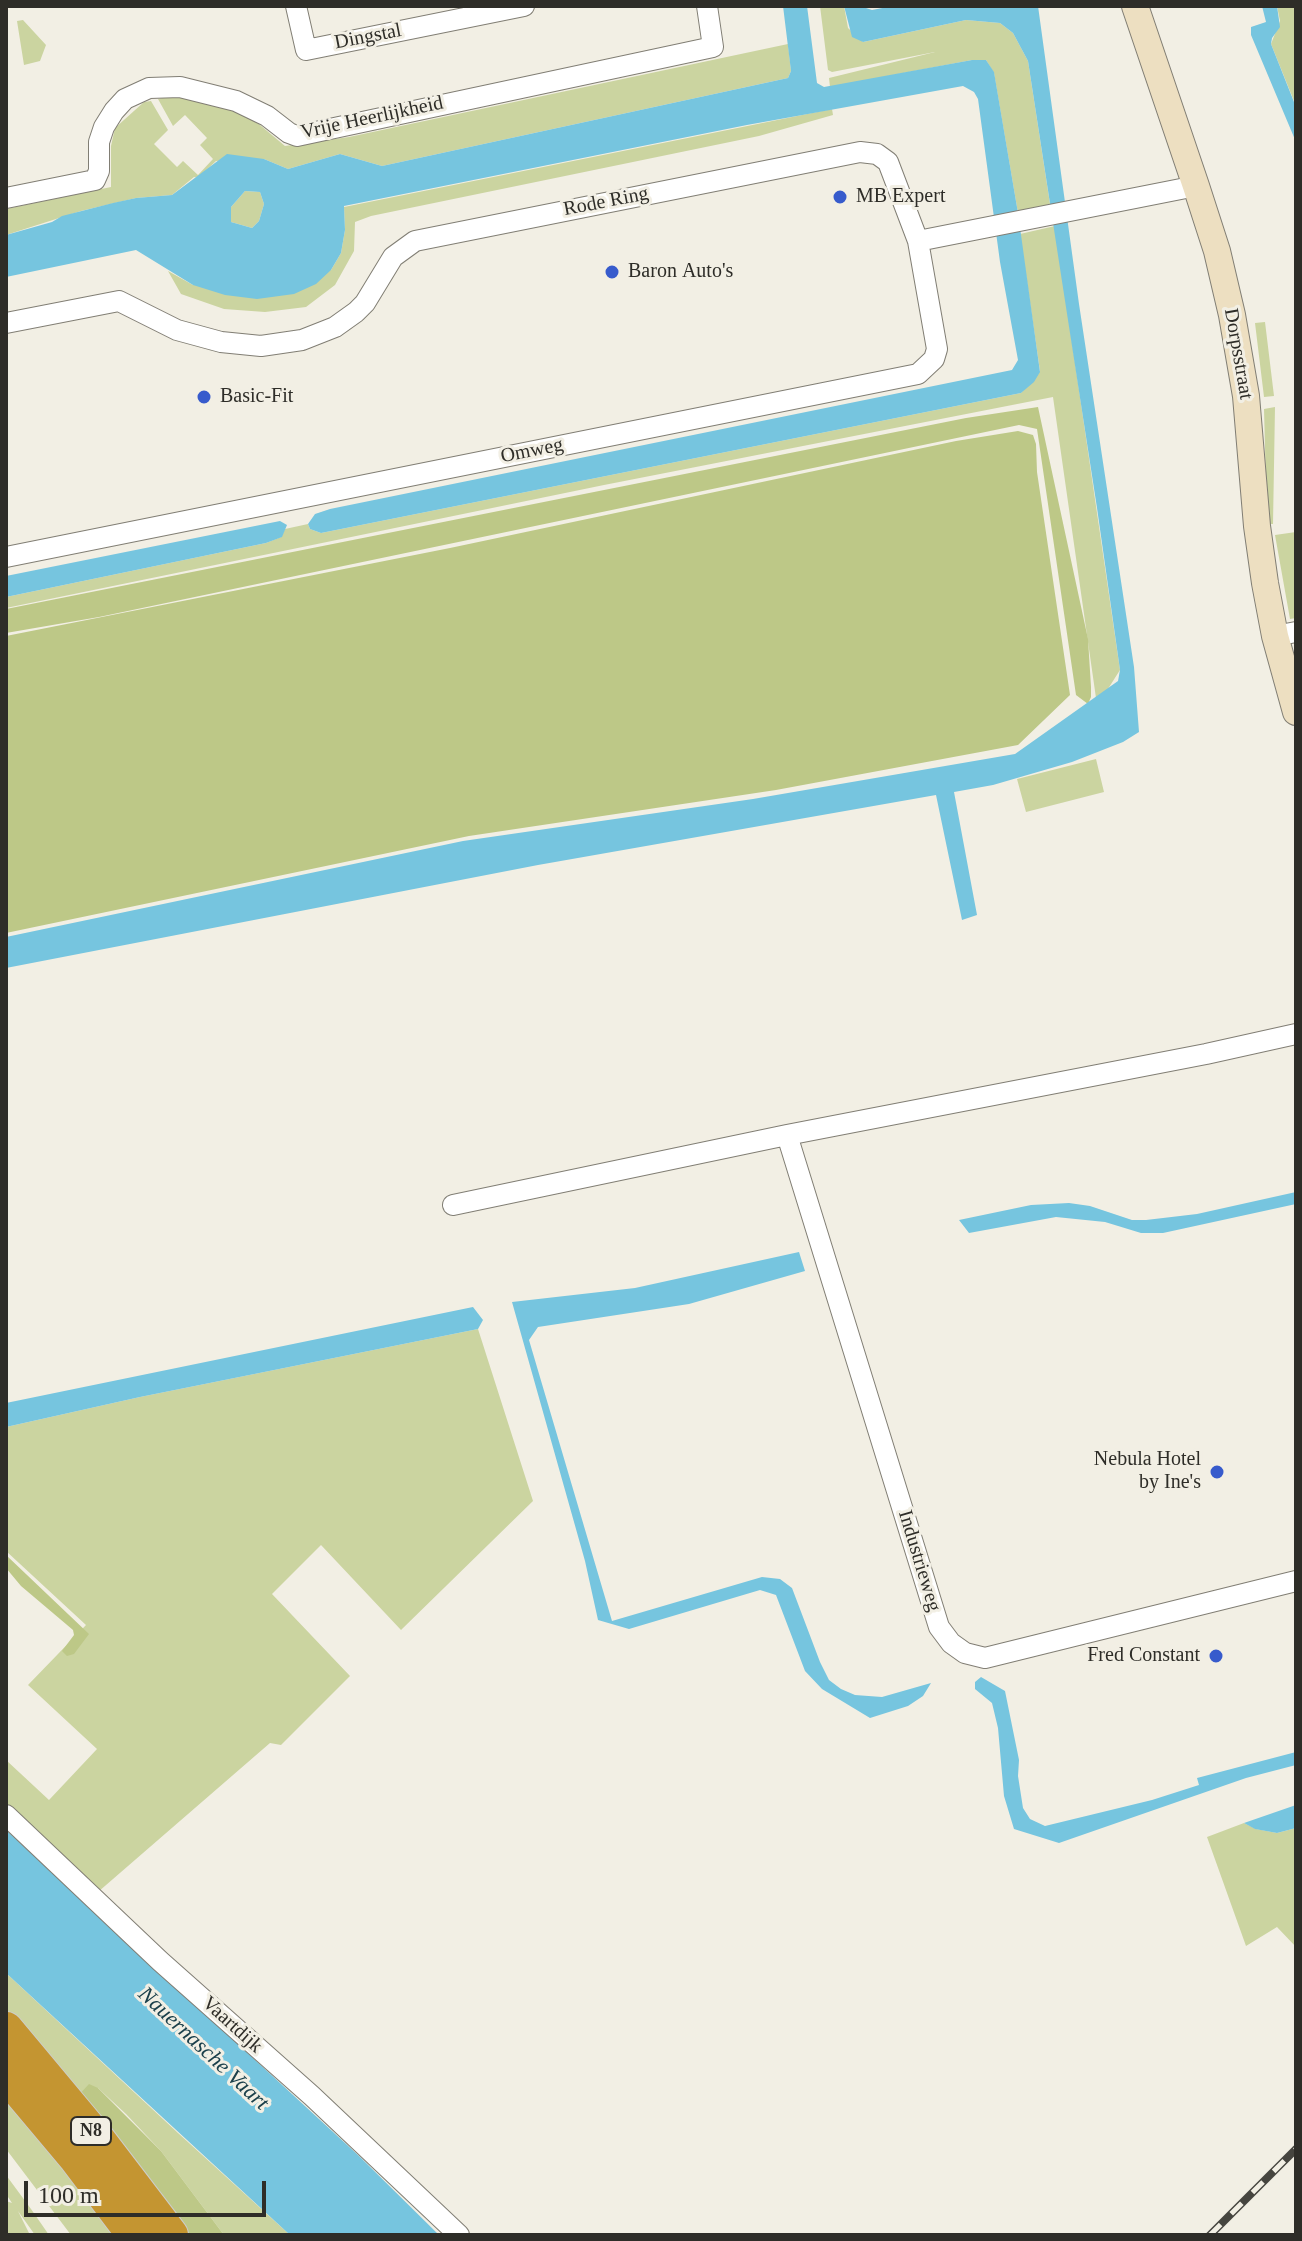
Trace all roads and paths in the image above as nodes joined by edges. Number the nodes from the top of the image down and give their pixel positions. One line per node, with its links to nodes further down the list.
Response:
1 (296, 6): 5 (street, Dingstal)
2 (524, 6): 5 (street, Dingstal)
3 (707, 6): 7 (street, Vrije Heerlijkheid)
4 (1135, 6): 6 (street, Dorpsstraat)
5 (438, 14)
6 (1196, 186): 8 (street); 11 (street, Dorpsstraat)
7 (6, 198)
8 (918, 241): 9 (street, Rode Ring); 10 (street, Omweg)
9 (6, 323)
10 (6, 557)
11 (1286, 634): 12 (street, Dorpsstraat)
12 (1296, 712)
13 (1296, 1034): 14 (street)
14 (787, 1135): 15 (street); 16 (street, Industrieweg)
15 (453, 1205)
16 (1296, 1581)
17 (6, 1815): 22 (street, Vaartdijk)
18 (6, 2029): 21 (highway, N8)
19 (6, 2075): 20 (highway, N8)
20 (134, 2235)
21 (171, 2235)
22 (459, 2235)

